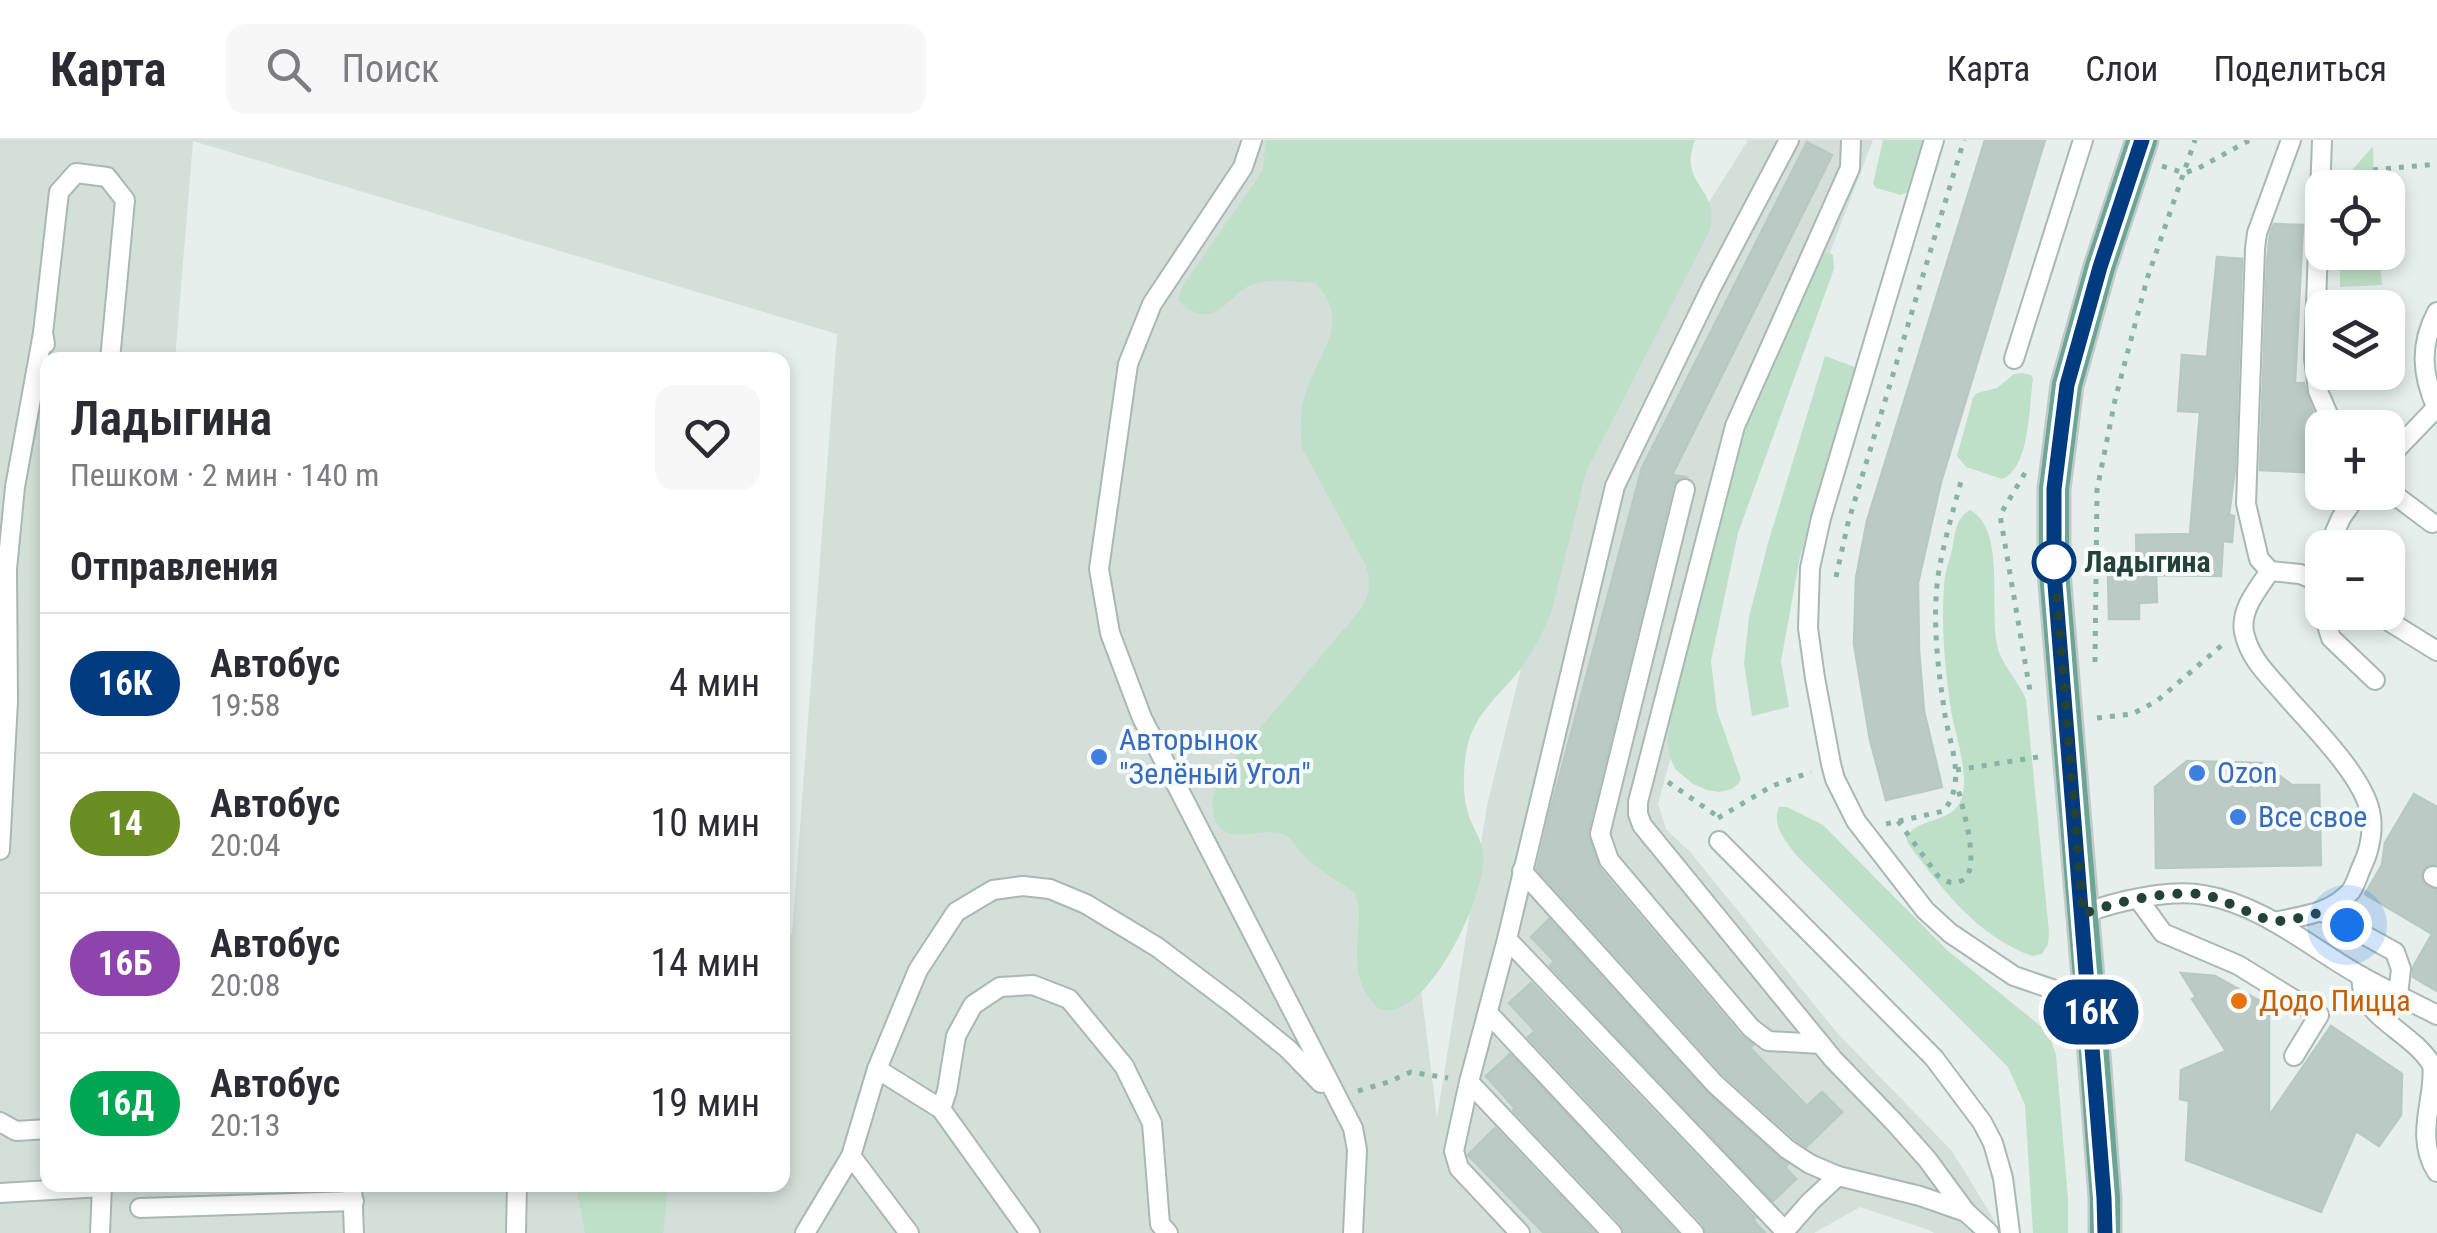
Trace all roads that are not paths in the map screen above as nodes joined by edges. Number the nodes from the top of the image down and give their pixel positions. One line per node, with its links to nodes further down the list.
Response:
1 (1252, 140): 44 (lane)
2 (1789, 140): 28 (lane)
3 (1851, 140): 39 (lane)
4 (1934, 140): 36 (lane)
5 (2083, 140): 13 (lane)
6 (2142, 140): 31 (main road)
7 (2291, 140): 20 (lane)
8 (2322, 140): 15 (lane)
9 (2437, 312): 14 (lane)
10 (43, 333): 11 (lane); 12 (lane); 27 (lane)
11 (46, 352)
12 (111, 352)
13 (2014, 358)
14 (2437, 408): 16 (lane)
15 (2326, 410)
16 (2405, 441)
17 (1685, 489): 39 (lane)
18 (2405, 503): 19 (lane)
19 (2432, 523)
20 (2270, 571): 21 (lane); 30 (lane)
21 (2305, 573)
22 (2329, 630): 25 (lane)
23 (2403, 630): 24 (lane)
24 (2437, 651)
25 (2375, 680)
26 (1719, 841): 71 (lane)
27 (0, 850)
28 (1522, 871): 33 (lane); 50 (lane)
29 (2139, 900): 31 (lane); 32 (lane); 40 (lane)
30 (2323, 912): 32 (lane); 35 (lane)
31 (2083, 914): 36 (main road)
32 (2274, 922): 34 (lane)
33 (1507, 939): 37 (lane); 58 (lane)
34 (2360, 976): 35 (lane); 43 (lane)
35 (2398, 995): 38 (lane)
36 (2090, 1002): 72 (main road)
37 (1489, 1014): 42 (lane); 69 (lane)
38 (2437, 1016)
39 (1821, 1044): 57 (lane)
40 (2294, 1056)
41 (877, 1069): 44 (lane); 45 (lane); 48 (lane)
42 (1469, 1082): 67 (lane); 68 (lane)
43 (2436, 1094): 49 (lane)
44 (1336, 1098): 66 (lane)
45 (941, 1109): 64 (lane); 65 (lane)
46 (0, 1122): 47 (lane)
47 (40, 1131)
48 (851, 1156): 62 (lane); 63 (lane)
49 (2437, 1172)
50 (1838, 1176): 57 (lane); 58 (lane)
51 (40, 1190): 54 (lane)
52 (102, 1192): 59 (lane)
53 (518, 1192): 61 (lane)
54 (0, 1193)
55 (353, 1193): 56 (lane); 60 (lane)
56 (140, 1208)
57 (1966, 1212): 70 (lane)
58 (1784, 1232)
59 (100, 1233)
60 (354, 1233)
61 (516, 1233)
62 (805, 1233)
63 (909, 1233)
64 (1030, 1233)
65 (1168, 1233)
66 (1353, 1233)
67 (1520, 1233)
68 (1612, 1233)
69 (1694, 1233)
70 (1988, 1233)
71 (2010, 1233)
72 (2105, 1233)

